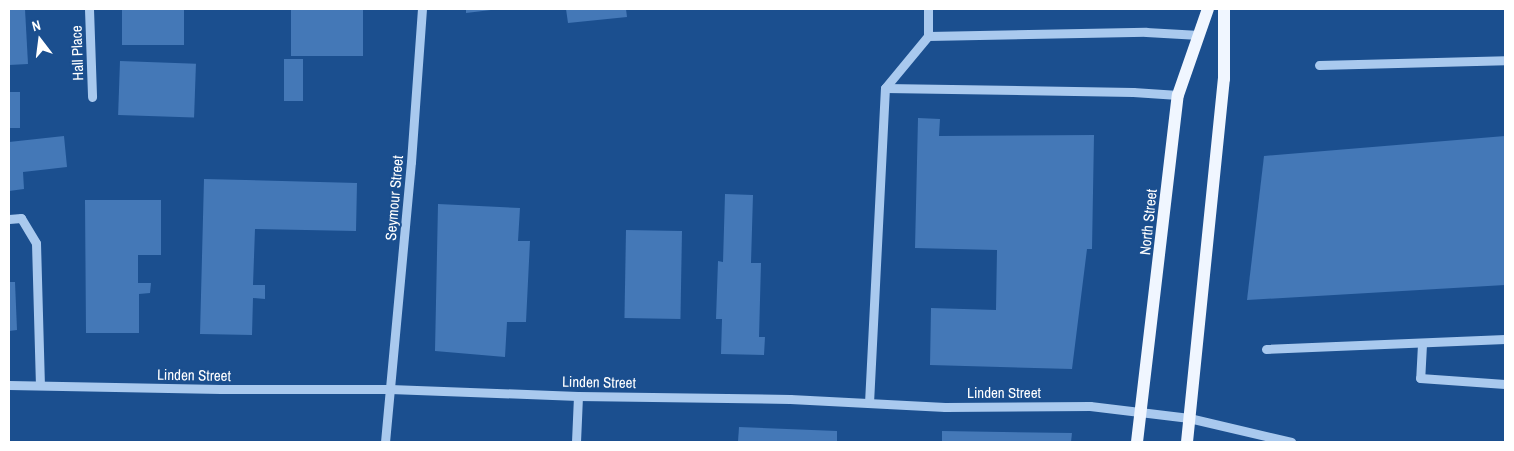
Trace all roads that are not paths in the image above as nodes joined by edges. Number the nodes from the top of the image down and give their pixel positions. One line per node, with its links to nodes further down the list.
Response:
1 (89, 9): 12 (street, Hall Place)
2 (422, 9): 20 (street, Seymour Street)
3 (928, 9): 7 (street)
4 (1208, 9): 6 (main road, North Street)
5 (1224, 9): 24 (main road)
6 (1199, 35): 7 (street); 11 (main road, North Street)
7 (928, 36): 10 (street)
8 (1505, 60): 9 (street)
9 (1319, 65)
10 (886, 88): 11 (street); 22 (street)
11 (1178, 96): 23 (main road, North Street)
12 (92, 97)
13 (9, 219): 19 (street)
14 (1505, 339): 15 (street)
15 (1422, 344): 16 (street); 17 (street)
16 (1266, 350)
17 (1505, 384)
18 (9, 385): 19 (street, Linden Street)
19 (40, 385): 20 (street, Linden Street)
20 (390, 389): 21 (street, Linden Street); 25 (street, Seymour Street)
21 (578, 396): 22 (street, Linden Street); 26 (street)
22 (869, 403): 23 (street, Linden Street)
23 (1140, 412): 24 (street, Linden Street); 27 (main road, North Street)
24 (1189, 418): 28 (main road); 29 (street, Linden Street)
25 (385, 442)
26 (576, 442)
27 (1137, 442)
28 (1187, 442)
29 (1292, 442)

